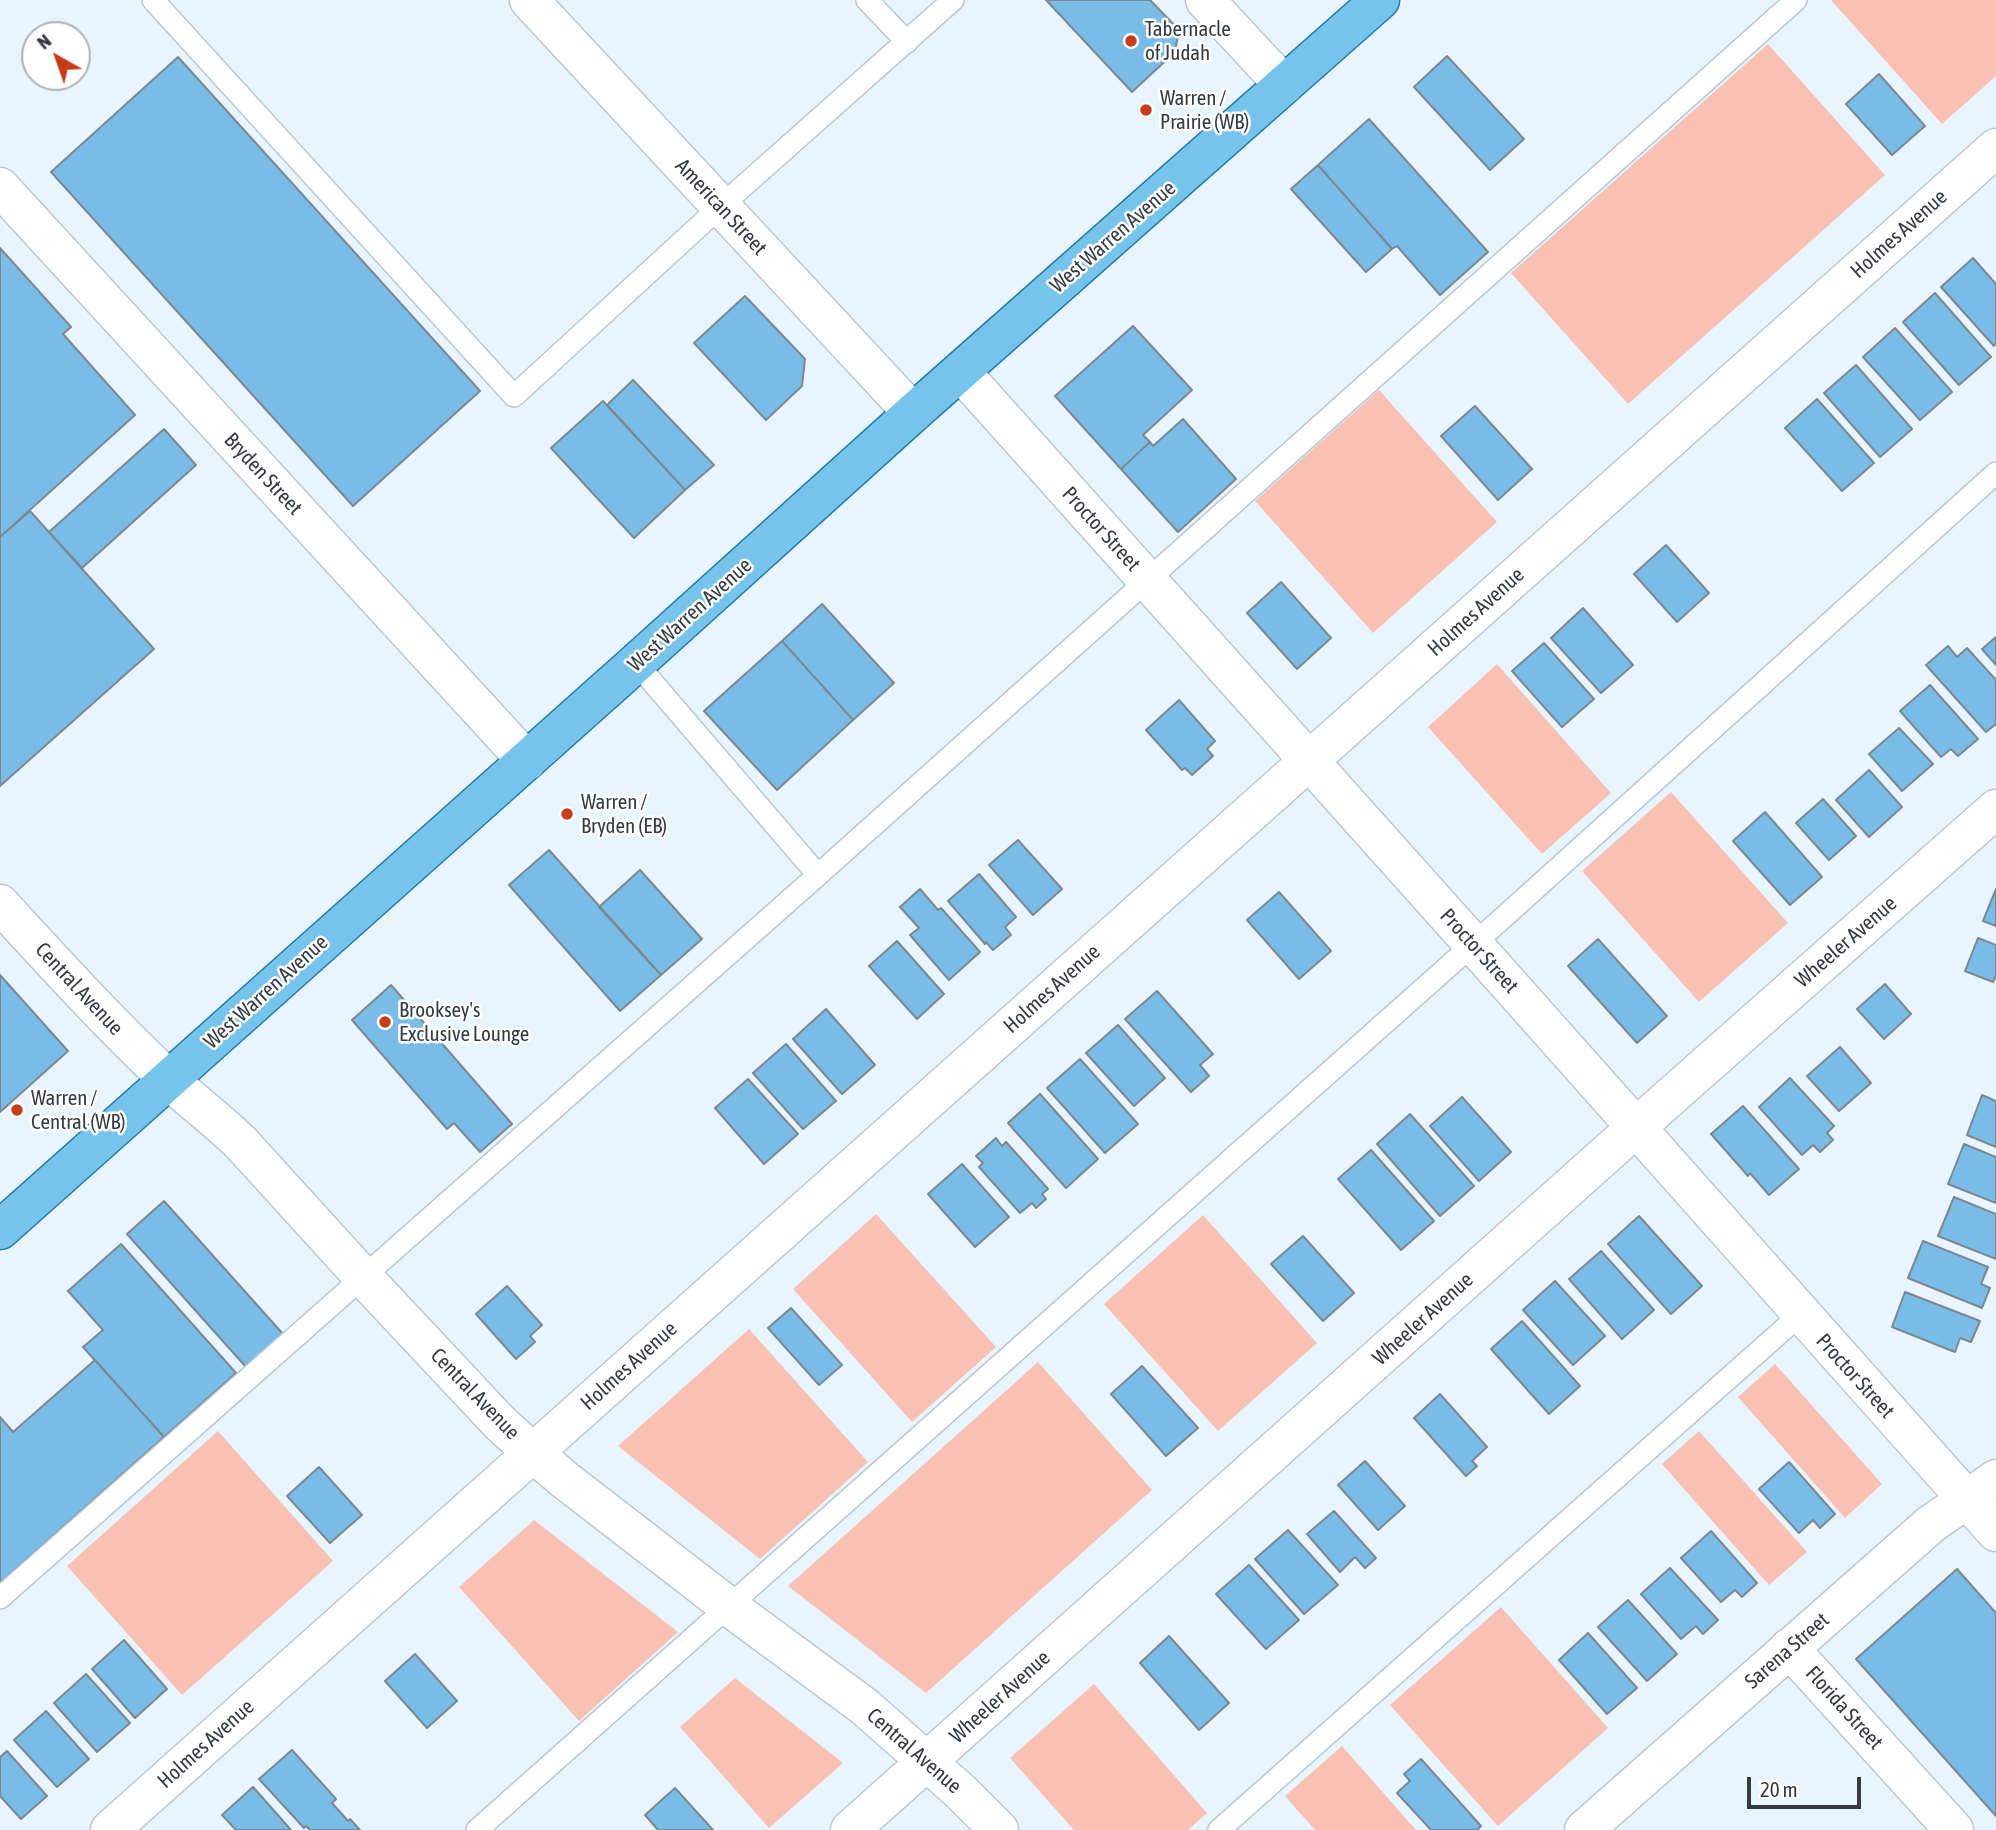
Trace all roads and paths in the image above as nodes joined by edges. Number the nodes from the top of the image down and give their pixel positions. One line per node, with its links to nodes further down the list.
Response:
1 (153, 0): 12 (lane)
2 (529, 0): 12 (street, American Street)
3 (867, 0): 8 (lane)
4 (953, 0): 8 (lane)
5 (1205, 0): 9 (street)
6 (1380, 0): 9 (main road, West Warren Avenue)
7 (1796, 0): 16 (lane)
8 (907, 42): 12 (lane)
9 (1284, 85): 13 (main road, West Warren Avenue)
10 (1996, 148): 18 (street, Holmes Avenue)
11 (0, 187): 19 (street, Bryden Street)
12 (721, 206): 14 (street, American Street)
13 (961, 372): 14 (main road, West Warren Avenue); 16 (street, Proctor Street)
14 (913, 414): 17 (main road, West Warren Avenue)
15 (1996, 473): 23 (lane)
16 (1148, 580): 18 (street, Proctor Street); 21 (lane)
17 (636, 663): 19 (main road, West Warren Avenue); 21 (lane)
18 (1309, 760): 23 (street, Proctor Street); 29 (street, Holmes Avenue)
19 (527, 761): 24 (main road, West Warren Avenue)
20 (1996, 809): 25 (street, Wheeler Avenue)
21 (818, 875): 27 (lane)
22 (0, 904): 24 (street, Central Avenue)
23 (1473, 944): 25 (street, Proctor Street); 33 (lane)
24 (168, 1079): 26 (main road, West Warren Avenue); 27 (street, Central Avenue)
25 (1636, 1128): 28 (street, Proctor Street); 35 (street, Wheeler Avenue)
26 (0, 1230)
27 (363, 1277): 29 (street, Central Avenue); 32 (lane)
28 (1801, 1314): 30 (street, Proctor Street); 40 (lane)
29 (532, 1452): 33 (street, Central Avenue); 36 (street, Holmes Avenue)
30 (1981, 1490): 31 (street, Proctor Street); 34 (street, Sarena Street)
31 (1996, 1532)
32 (0, 1598)
33 (728, 1606): 35 (street, Central Avenue); 37 (lane)
34 (1789, 1648): 41 (street, Sarena Street); 42 (street, Florida Street)
35 (927, 1762): 38 (street, Wheeler Avenue); 39 (street, Central Avenue)
36 (110, 1830)
37 (477, 1830)
38 (850, 1830)
39 (999, 1830)
40 (1219, 1830)
41 (1584, 1830)
42 (1954, 1830)

